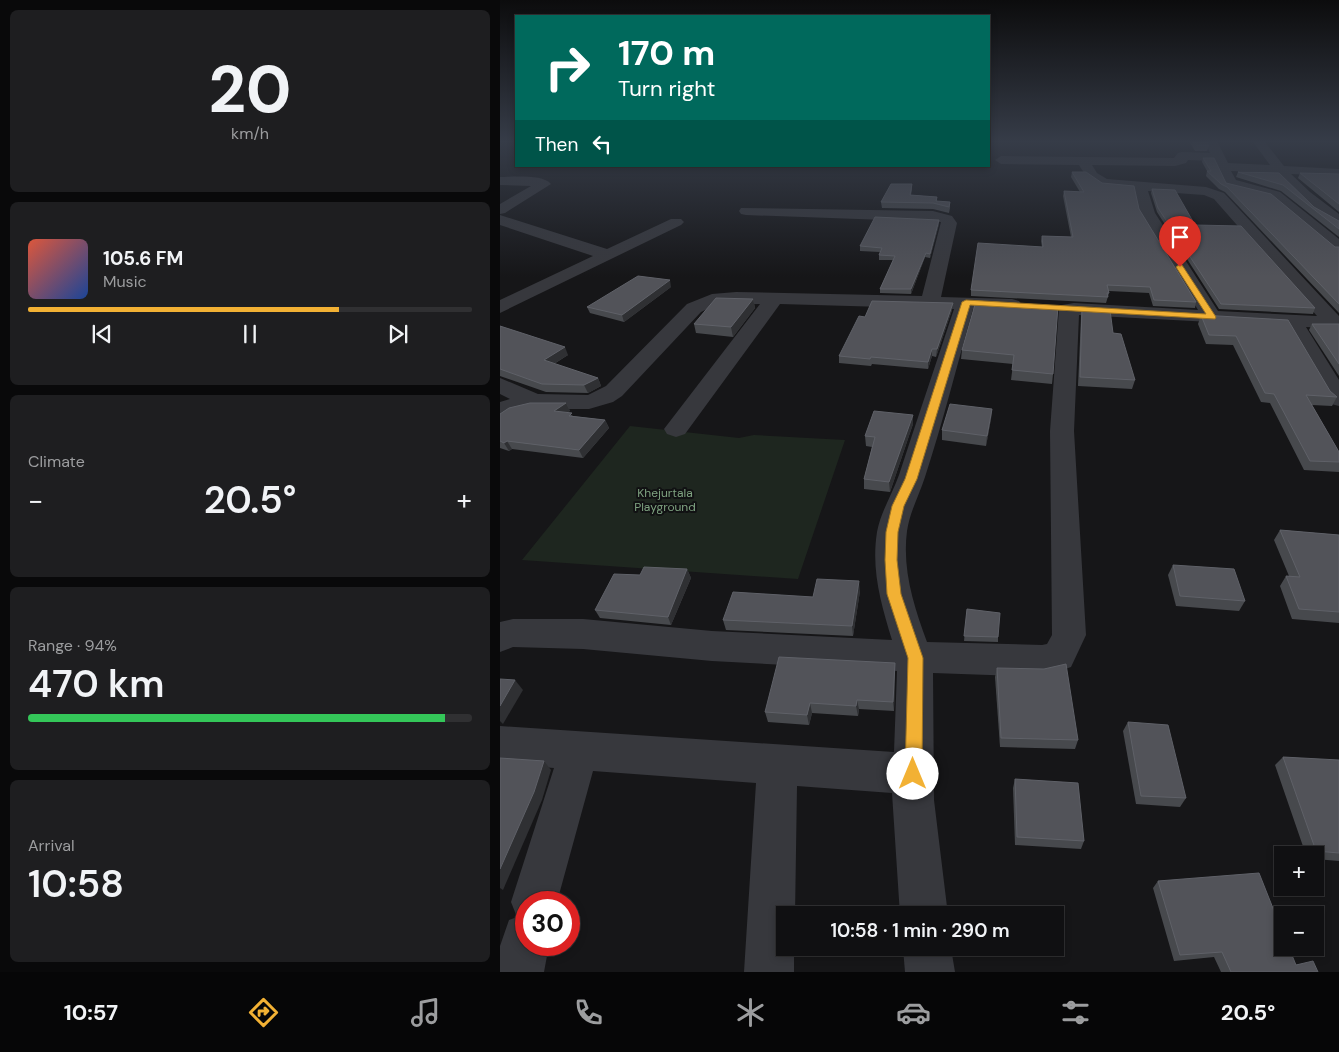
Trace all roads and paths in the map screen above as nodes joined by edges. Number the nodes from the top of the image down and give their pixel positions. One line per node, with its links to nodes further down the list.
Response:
1 (540, 186): 6 (street)
2 (1140, 186): 18 (street)
3 (1145, 186): 20 (street)
4 (1243, 186): 11 (street)
5 (1294, 186): 9 (street)
6 (500, 210)
7 (746, 212): 14 (street)
8 (500, 220): 12 (street)
9 (1339, 221)
10 (676, 222): 12 (street)
11 (1339, 247)
12 (608, 255): 16 (street)
13 (774, 299): 14 (street); 23 (street); 25 (street)
14 (930, 301): 15 (street)
15 (966, 302): 17 (street); 27 (street)
16 (500, 307)
17 (1050, 307): 18 (street); 27 (street)
18 (1212, 317): 19 (street)
19 (1292, 321): 20 (street); 22 (street)
20 (1337, 323)
21 (500, 385): 23 (street)
22 (1339, 400)
23 (535, 402): 24 (street)
24 (500, 410)
25 (676, 429)
26 (500, 636): 27 (street)
27 (915, 658): 31 (street)
28 (500, 745): 29 (street)
29 (580, 751): 30 (street); 32 (street)
30 (777, 764): 31 (street); 37 (street)
31 (913, 774): 33 (street)
32 (537, 891)
33 (923, 906)
34 (522, 956): 36 (street)
35 (928, 956): 38 (street)
36 (518, 972)
37 (769, 972)
38 (930, 972)

